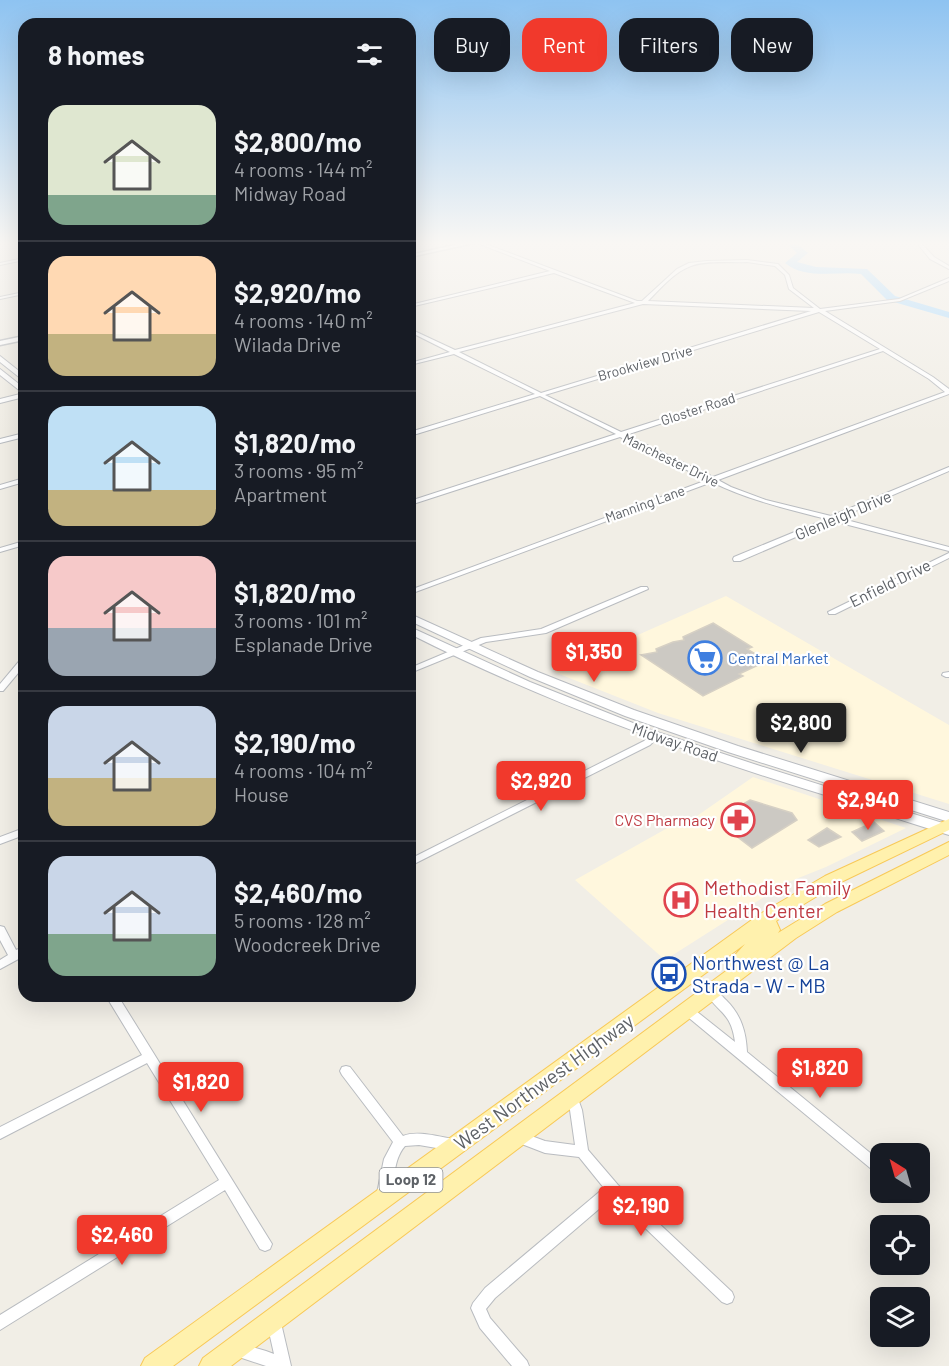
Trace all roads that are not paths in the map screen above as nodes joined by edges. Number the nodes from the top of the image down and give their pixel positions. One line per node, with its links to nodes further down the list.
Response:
1 (626, 307): 10 (street)
2 (748, 307): 5 (street)
3 (816, 307): 5 (street)
4 (855, 307): 5 (street, Brookview Drive)
5 (820, 310): 9 (street); 17 (street, Brookview Drive)
6 (416, 333): 10 (street, Manchester Drive)
7 (18, 339): 8 (street)
8 (0, 343)
9 (884, 349): 16 (street); 21 (street, Gloster Road)
10 (454, 352): 12 (street); 17 (street, Manchester Drive)
11 (0, 358): 14 (main road)
12 (416, 362)
13 (0, 371): 15 (main road)
14 (18, 374)
15 (18, 388)
16 (949, 392): 25 (street, Manning Lane)
17 (539, 395): 20 (street, Brookview Drive); 21 (street, Manchester Drive)
18 (18, 396): 19 (street)
19 (0, 400)
20 (416, 432)
21 (619, 435): 25 (street, Manchester Drive); 28 (street, Gloster Road)
22 (18, 436): 23 (street)
23 (0, 441)
24 (949, 469): 29 (street, Glenleigh Drive)
25 (710, 480): 29 (street, Manchester Drive); 36 (street, Manning Lane)
26 (18, 482): 27 (street)
27 (0, 487)
28 (416, 501)
29 (833, 520): 31 (street, Manchester Drive); 34 (street, Glenleigh Drive)
30 (18, 545): 32 (street)
31 (949, 549)
32 (0, 550)
33 (949, 555): 37 (street, Enfield Drive)
34 (736, 559)
35 (644, 589): 40 (street)
36 (416, 590)
37 (832, 612)
38 (416, 621): 40 (main road, Midway Road)
39 (416, 633): 41 (main road, Midway Road)
40 (468, 646): 41 (street); 45 (main road, Midway Road)
41 (452, 652): 43 (street); 45 (main road, Midway Road)
42 (18, 668): 44 (street)
43 (416, 668)
44 (0, 689)
45 (659, 731): 46 (main road, Midway Road); 50 (street)
46 (947, 825): 51 (main road, West Northwest Highway / Loop 12)
47 (18, 834): 48 (street)
48 (0, 841)
49 (949, 848): 56 (main road, West Northwest Highway / Loop 12)
50 (416, 860)
51 (766, 919): 56 (main road); 57 (main road, West Northwest Highway / Loop 12)
52 (0, 930): 53 (street)
53 (18, 953)
54 (18, 955): 55 (street)
55 (0, 965)
56 (732, 976): 58 (main road, West Northwest Highway / Loop 12)
57 (667, 992): 60 (main road); 68 (main road, West Northwest Highway / Loop 12)
58 (711, 992): 60 (main road, West Northwest Highway / Loop 12); 61 (street)
59 (115, 1002): 62 (street)
60 (687, 1010): 61 (street); 64 (main road, West Northwest Highway / Loop 12)
61 (741, 1053): 70 (street)
62 (148, 1058): 65 (street); 71 (street)
63 (346, 1071): 67 (street)
64 (572, 1097): 66 (main road, West Northwest Highway / Loop 12); 69 (street)
65 (0, 1133)
66 (518, 1137): 69 (street); 76 (main road, West Northwest Highway / Loop 12)
67 (400, 1142): 68 (street); 73 (street)
68 (458, 1145): 73 (main road, West Northwest Highway / Loop 12)
69 (582, 1152): 72 (street)
70 (870, 1160)
71 (227, 1182): 74 (street); 77 (street)
72 (613, 1189): 75 (street); 83 (street)
73 (383, 1199): 79 (main road, West Northwest Highway / Loop 12)
74 (265, 1244)
75 (727, 1297)
76 (274, 1319): 78 (main road, West Northwest Highway / Loop 12); 82 (street)
77 (0, 1323)
78 (234, 1349): 80 (main road, West Northwest Highway / Loop 12); 81 (street)
79 (153, 1366)
80 (211, 1366)
81 (280, 1366)
82 (285, 1366)
83 (522, 1366)

